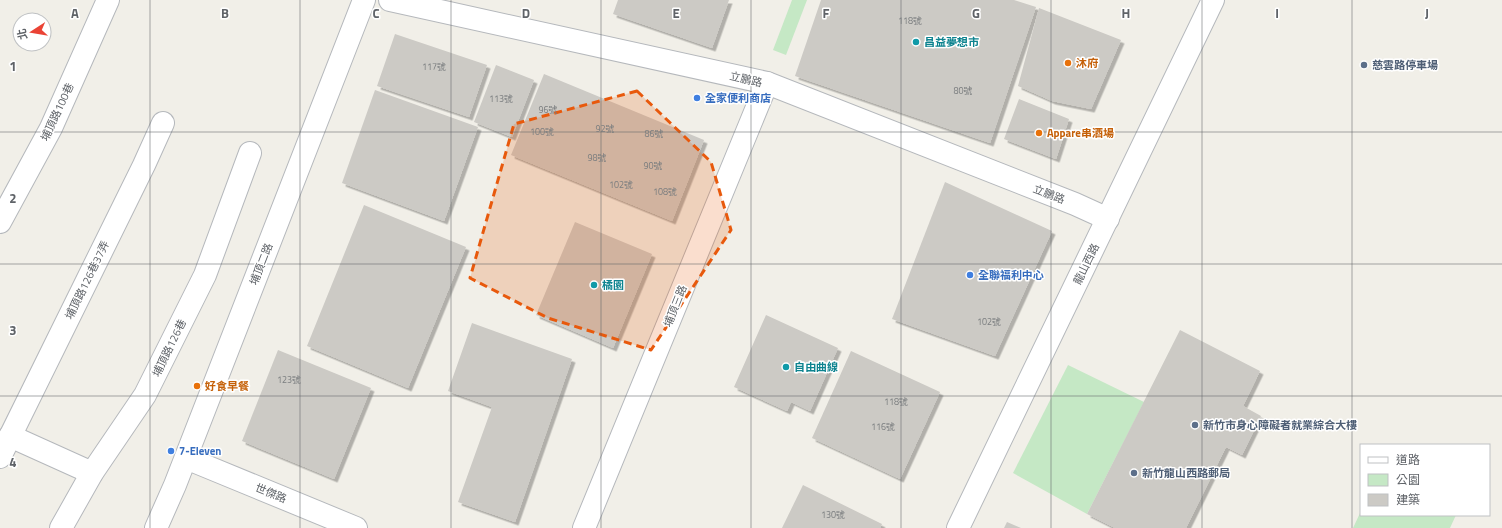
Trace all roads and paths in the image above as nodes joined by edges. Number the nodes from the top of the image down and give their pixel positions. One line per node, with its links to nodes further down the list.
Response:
1 (108, 0): 9 (street, 埔頂路100巷)
2 (364, 0): 12 (street, 埔頂二路)
3 (390, 0): 5 (street, 立鵬路)
4 (1213, 0): 8 (street, 龍山西路)
5 (767, 83): 8 (street, 立鵬路); 17 (street, 埔頂三路)
6 (163, 123): 10 (street, 埔頂路126巷37弄)
7 (250, 153): 13 (street, 埔頂路126巷)
8 (1108, 219): 18 (street, 龍山西路)
9 (0, 222)
10 (10, 436): 11 (street, 埔頂路126巷37弄); 13 (street)
11 (0, 457)
12 (186, 458): 15 (street, 埔頂二路); 16 (street, 世傑路)
13 (92, 473): 14 (street, 埔頂路126巷)
14 (61, 528)
15 (156, 528)
16 (356, 528)
17 (584, 528)
18 (958, 528)

